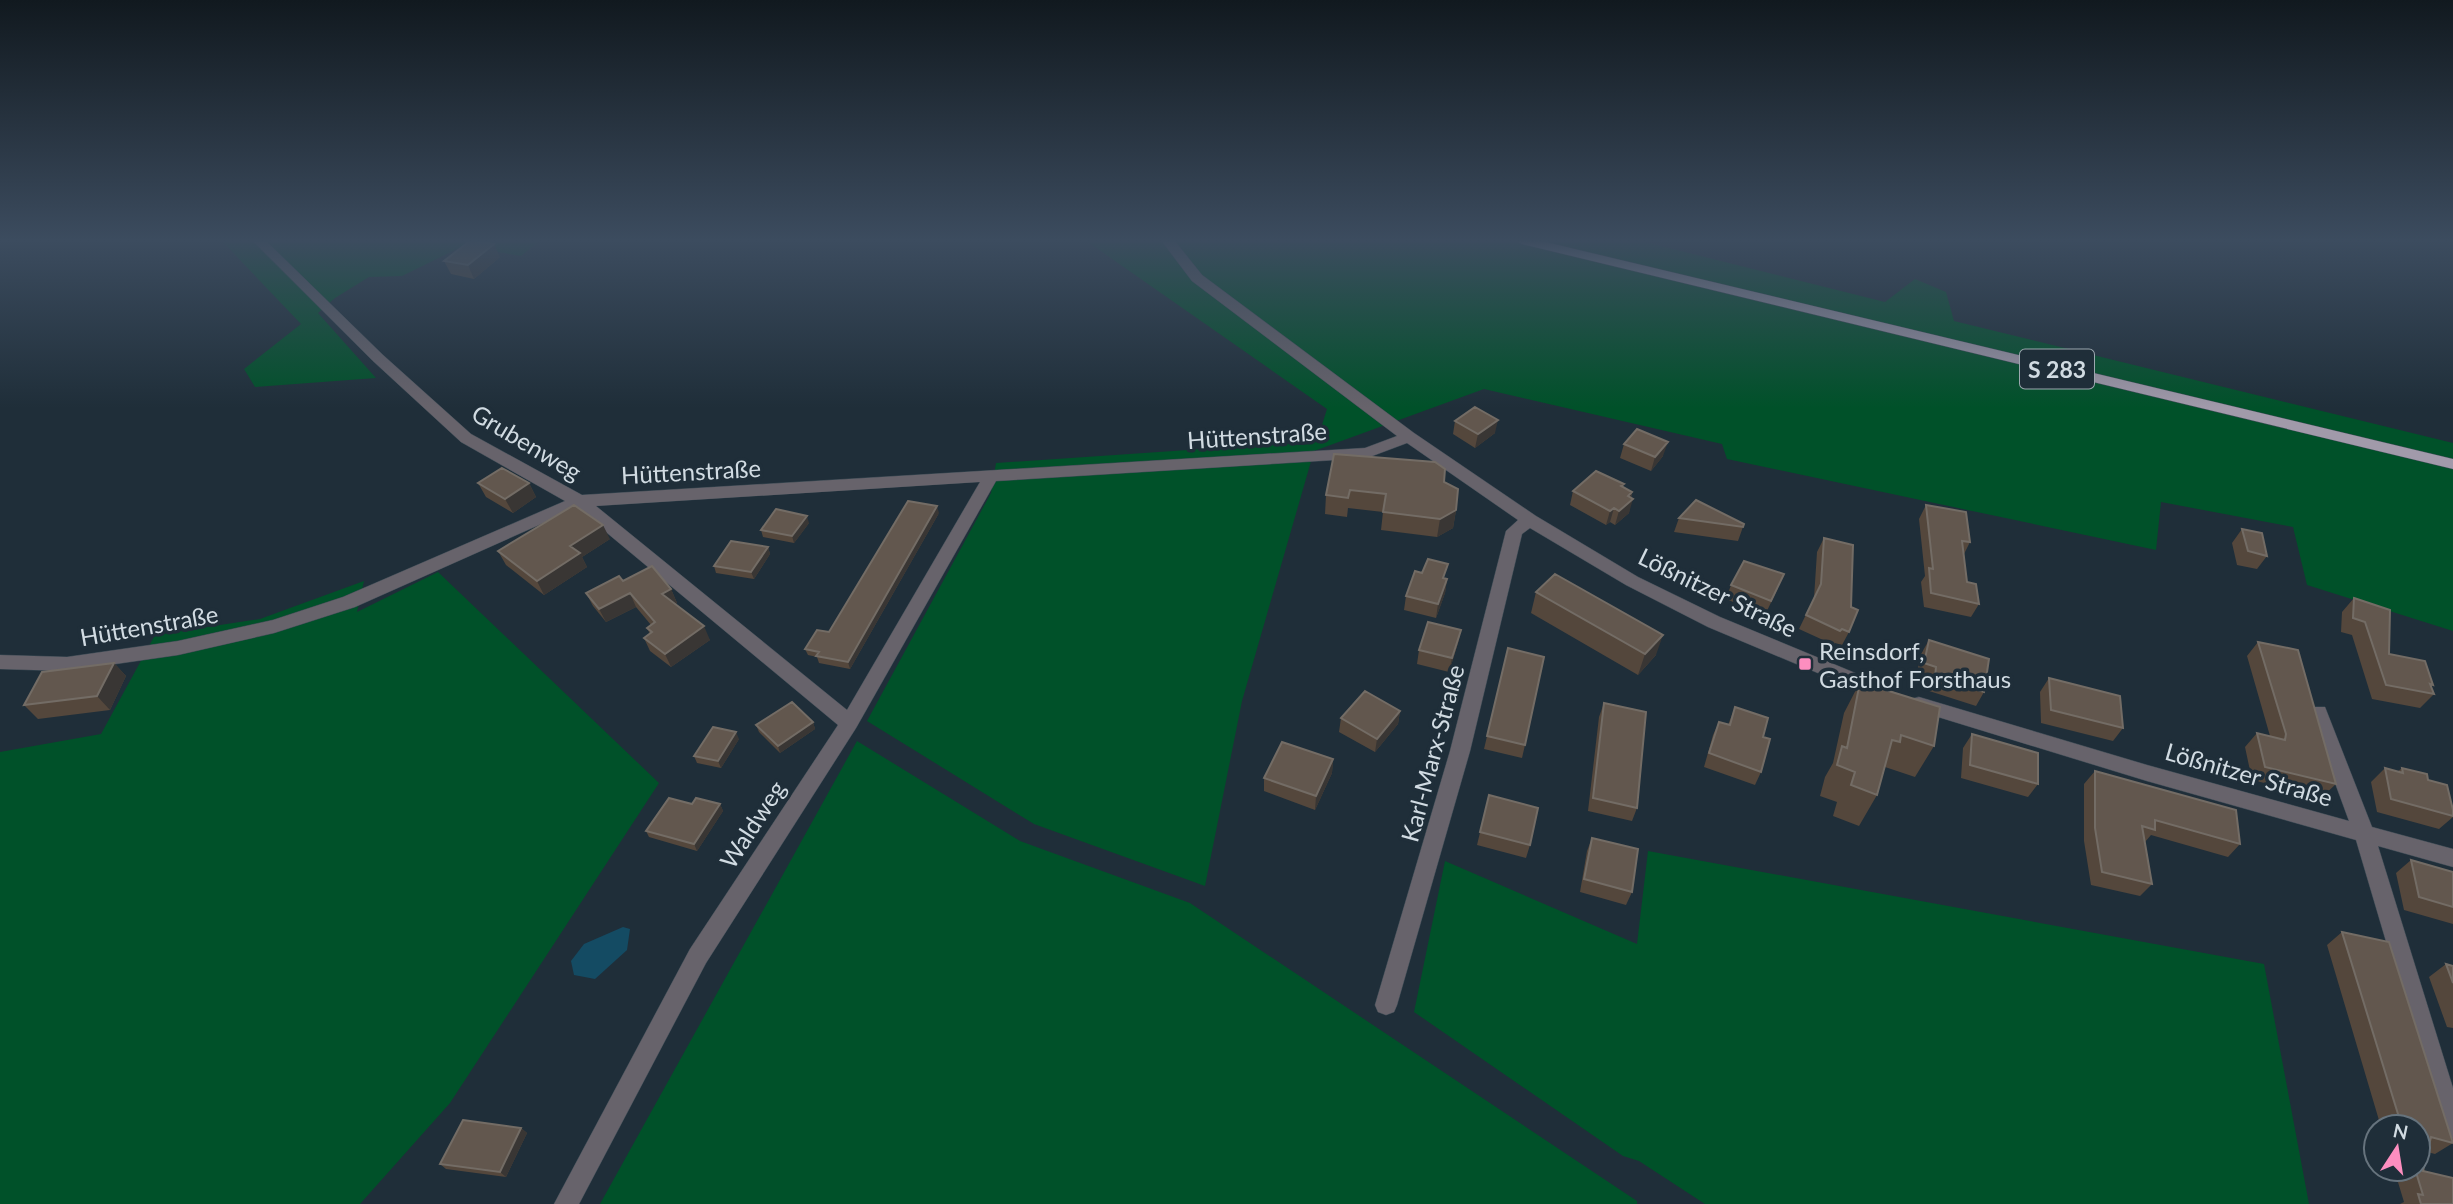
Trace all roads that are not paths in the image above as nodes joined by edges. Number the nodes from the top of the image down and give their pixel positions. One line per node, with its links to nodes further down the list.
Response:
1 (315, 296): 7 (street, Grubenweg)
2 (1221, 296): 4 (street, Lößnitzer Straße)
3 (1754, 296): 5 (main road, S 283)
4 (1409, 437): 6 (street, Hüttenstraße); 8 (street, Lößnitzer Straße)
5 (2453, 464)
6 (990, 478): 7 (street, Hüttenstraße); 11 (street, Waldweg)
7 (579, 501): 9 (street, Hüttenstraße); 11 (street, Grubenweg)
8 (1530, 520): 12 (street, Lößnitzer Straße); 14 (street, Karl-Marx-Straße)
9 (0, 662)
10 (2318, 712): 12 (street)
11 (849, 723): 16 (street, Waldweg)
12 (2364, 833): 13 (street, Lößnitzer Straße); 15 (street)
13 (2453, 858)
14 (1386, 1005)
15 (2453, 1127)
16 (566, 1204)

